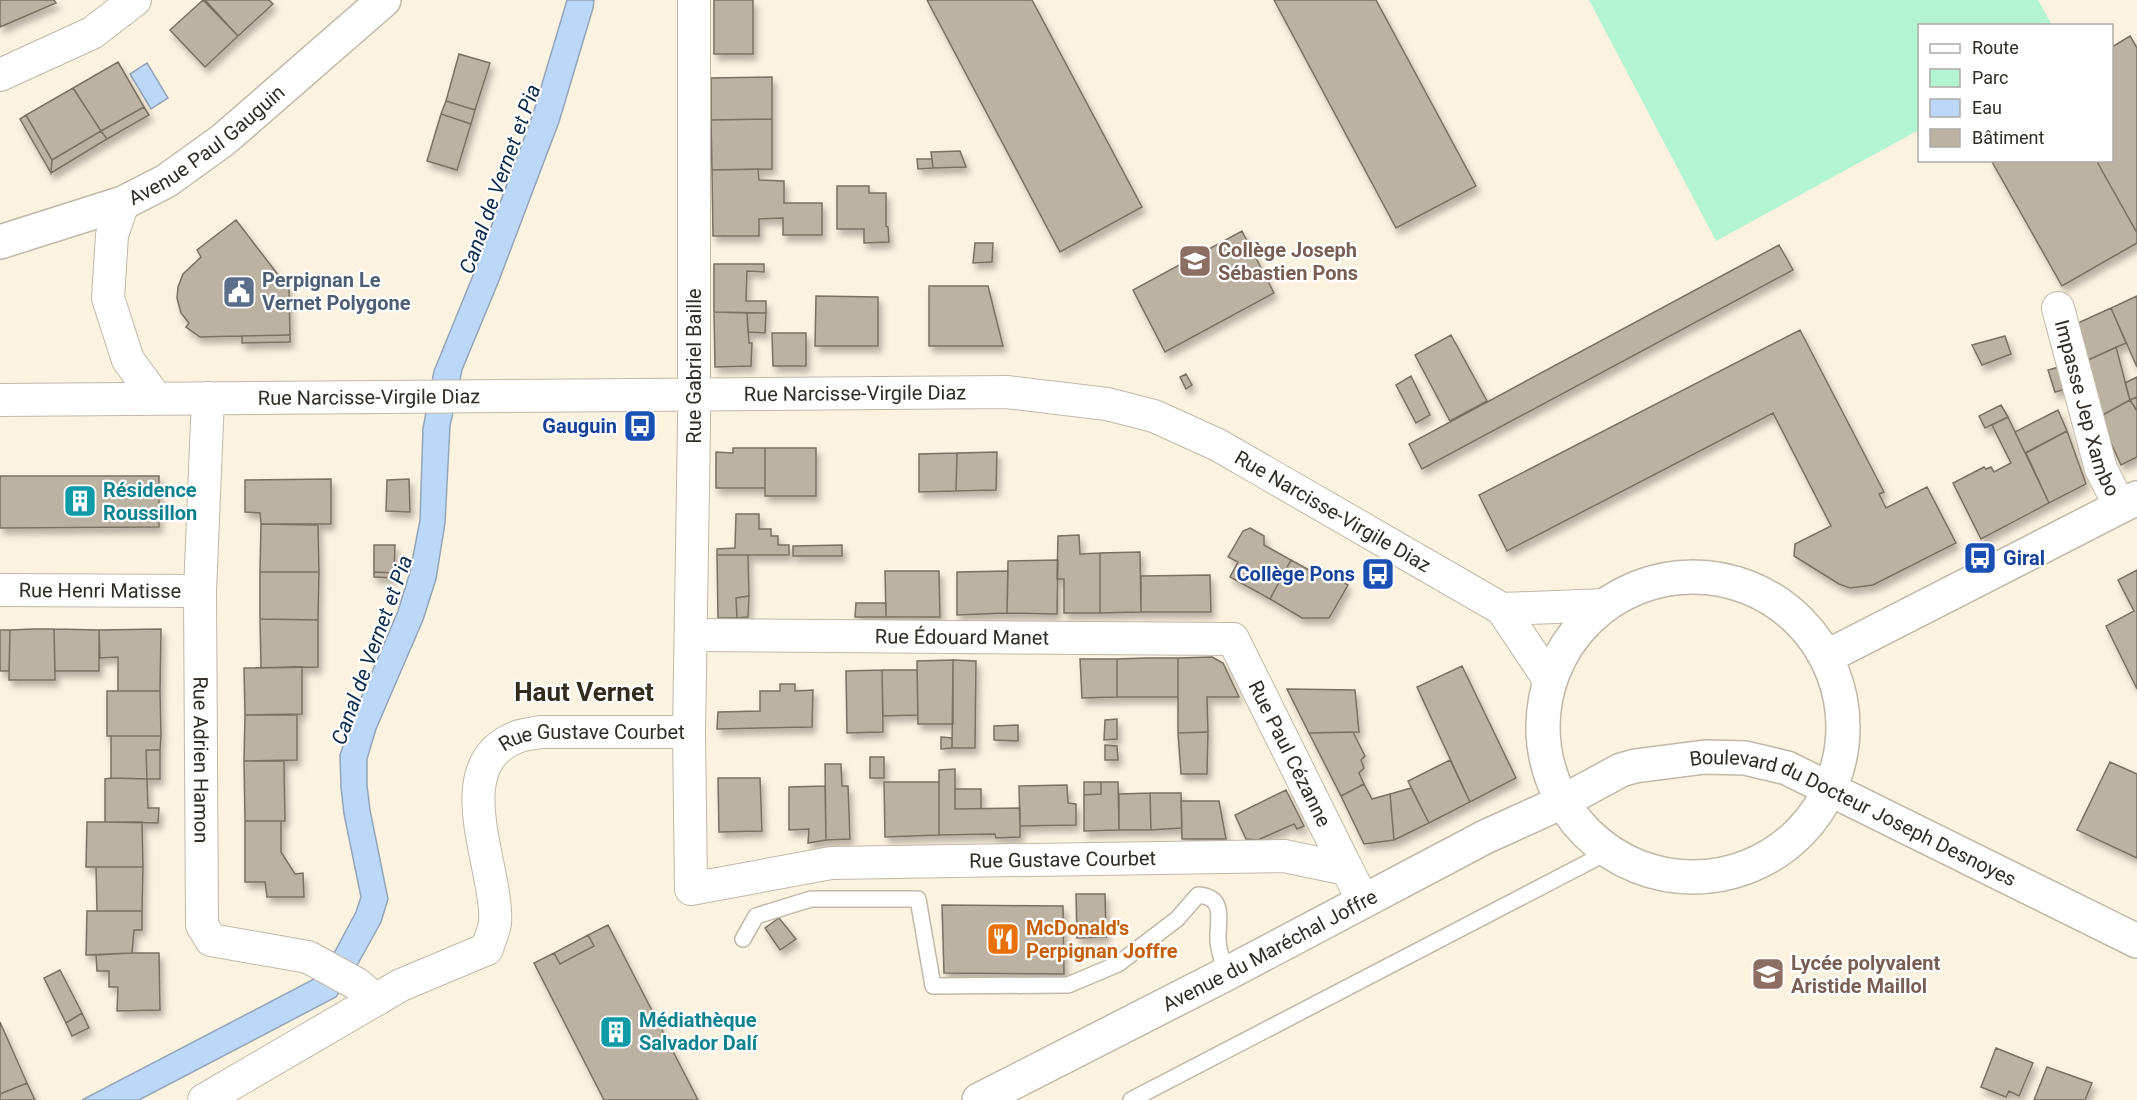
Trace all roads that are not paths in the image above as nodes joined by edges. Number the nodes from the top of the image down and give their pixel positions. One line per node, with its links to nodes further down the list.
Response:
1 (135, 0): 4 (street)
2 (384, 0): 5 (main road, Avenue Paul Gauguin)
3 (694, 0): 8 (street, Rue Gabriel Baille)
4 (0, 75)
5 (123, 203): 6 (main road, Avenue Paul Gauguin); 9 (street)
6 (0, 242)
7 (2058, 308): 12 (street, Impasse Jep Xambo)
8 (694, 394): 10 (street, Rue Narcisse-Virgile Diaz); 16 (street, Rue Narcisse-Virgile Diaz); 17 (street, Rue Gabriel Baille)
9 (156, 398): 10 (street, Rue Narcisse-Virgile Diaz); 11 (street, Rue Narcisse-Virgile Diaz)
10 (208, 398): 14 (street, Rue Adrien Hamon)
11 (0, 400)
12 (2129, 502): 19 (main road)
13 (0, 590): 14 (street, Rue Henri Matisse)
14 (200, 591): 30 (street, Rue Adrien Hamon)
15 (1605, 605): 16 (street); 19 (main road); 20 (main road)
16 (1502, 609): 20 (street, Rue Narcisse-Virgile Diaz)
17 (692, 634): 18 (street, Rue Édouard Manet); 21 (street, Rue Gabriel Baille)
18 (1233, 639): 25 (street, Rue Paul Cézanne)
19 (1826, 657): 22 (main road)
20 (1550, 681): 23 (main road)
21 (689, 732): 25 (street, Rue Gustave Courbet); 30 (street, Rue Gustave Courbet)
22 (1830, 790): 23 (main road, Boulevard du Docteur Joseph Desnoyes); 24 (main road); 28 (main road, Boulevard du Docteur Joseph Desnoyes)
23 (1562, 802): 24 (main road); 26 (main road, Avenue du Maréchal Joffre)
24 (1608, 852): 33 (lane)
25 (1347, 869): 26 (street)
26 (1363, 902): 29 (main road, Avenue du Maréchal Joffre)
27 (743, 939): 29 (lane)
28 (2137, 941)
29 (1227, 974): 32 (main road, Avenue du Maréchal Joffre)
30 (367, 992): 31 (street, Rue Gustave Courbet)
31 (204, 1100)
32 (979, 1100)
33 (1131, 1100)

